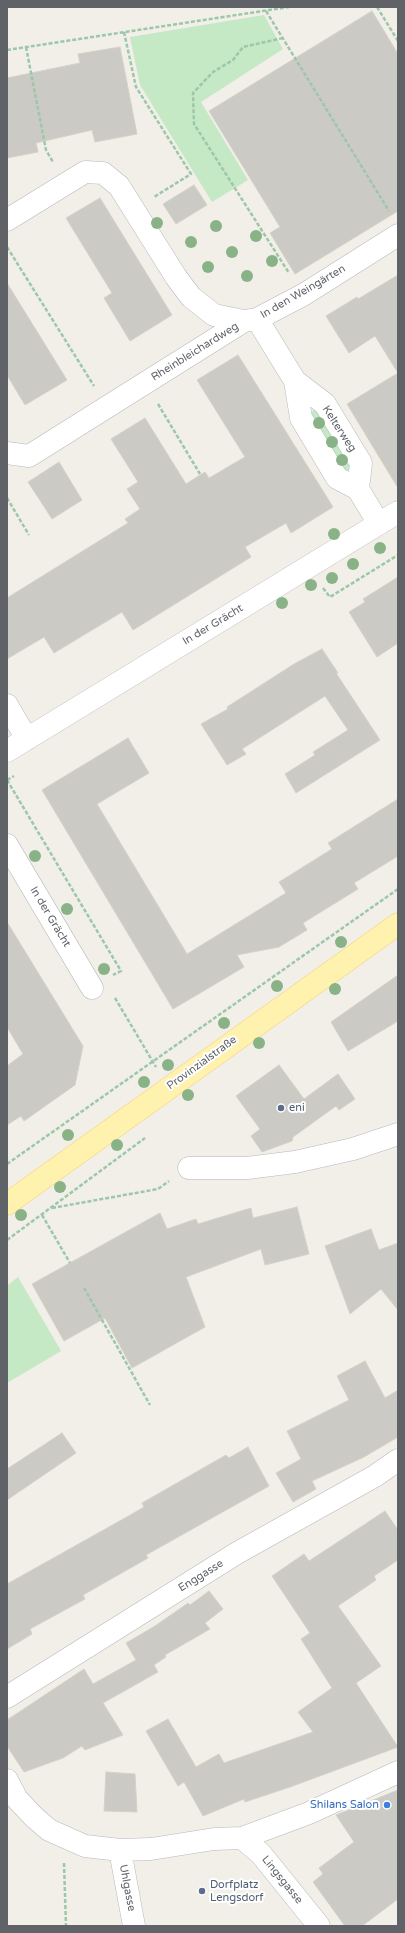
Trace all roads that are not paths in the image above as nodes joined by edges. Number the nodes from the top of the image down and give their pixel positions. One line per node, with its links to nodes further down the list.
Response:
1 (7, 220): 3 (street)
2 (398, 235): 3 (street, In den Weingärten)
3 (251, 320): 4 (street, Rheinbleichardweg); 6 (street, Kelterweg)
4 (7, 453)
5 (398, 512): 6 (street, In der Grächt)
6 (380, 524): 8 (street, In der Grächt)
7 (7, 705): 8 (street)
8 (27, 739): 9 (street, In der Grächt)
9 (7, 751)
10 (7, 845): 12 (street, In der Grächt)
11 (398, 924): 15 (main road, Provinzialstraße)
12 (98, 984)
13 (398, 1134): 14 (street)
14 (189, 1168)
15 (7, 1204)
16 (398, 1460): 17 (street, Enggasse)
17 (7, 1697)
18 (398, 1772): 21 (street)
19 (7, 1780): 20 (street)
20 (12, 1801): 22 (street)
21 (242, 1838): 22 (street); 24 (street, Lingsgasse)
22 (120, 1850): 23 (street, Uhlgasse)
23 (134, 1926)
24 (319, 1926)

